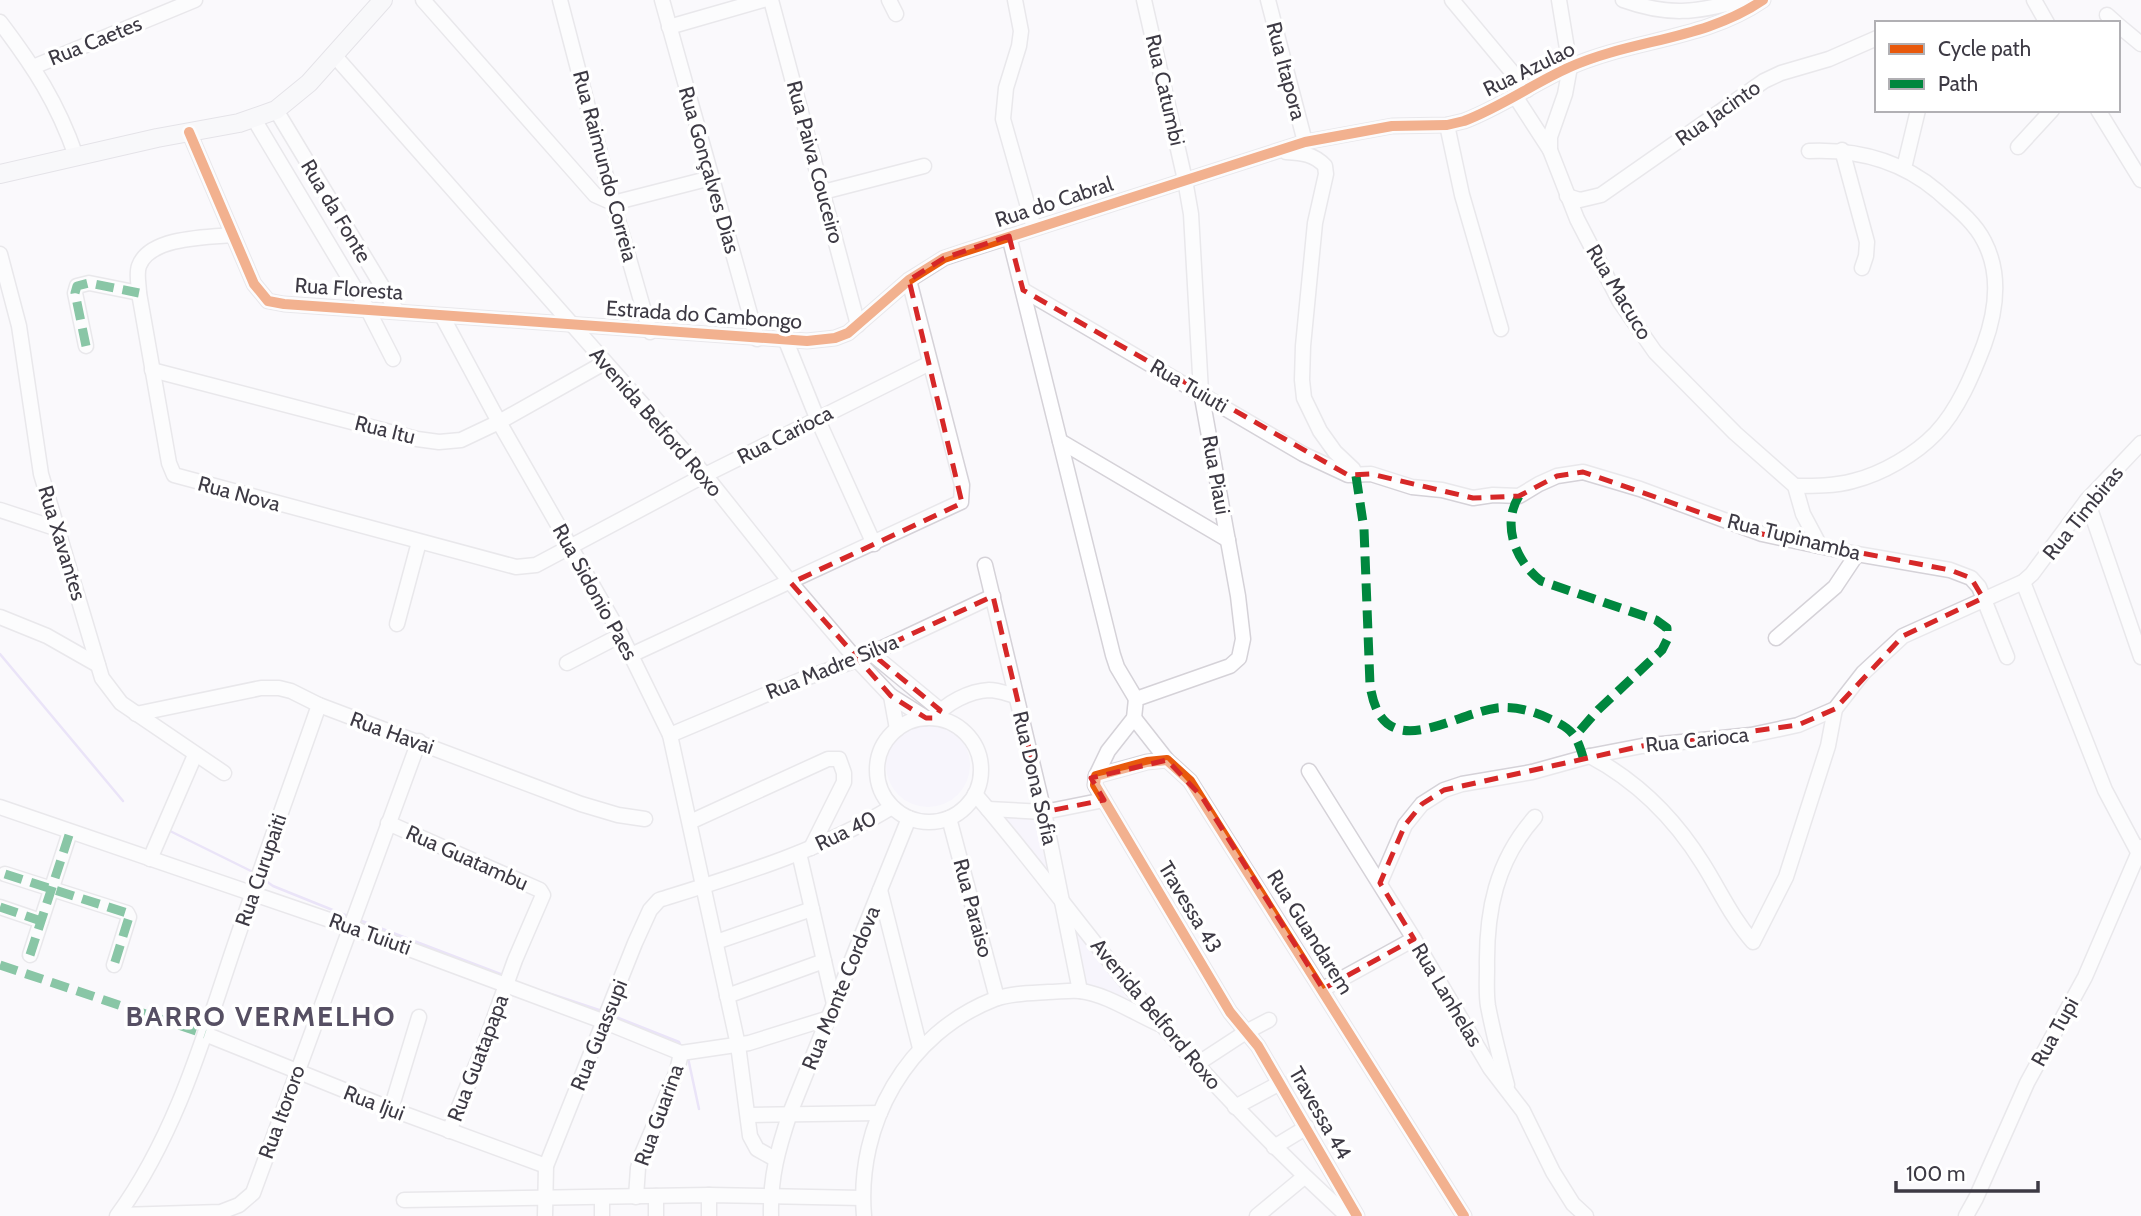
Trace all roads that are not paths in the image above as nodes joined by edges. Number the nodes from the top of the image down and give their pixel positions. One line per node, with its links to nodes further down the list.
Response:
1 (195, 0): 26 (street, Rua Caetes)
2 (383, 0): 25 (main road)
3 (422, 0): 51 (street)
4 (560, 0): 51 (street, Rua Raimundo Correia)
5 (662, 0): 22 (street, Rua Gonçalves Dias)
6 (763, 0): 22 (street)
7 (771, 0): 49 (street, Rua Paiva Couceiro)
8 (889, 0): 18 (street)
9 (1015, 0): 52 (street)
10 (1144, 0): 47 (street, Rua Catumbi)
11 (1268, 0): 36 (street, Rua Itapora)
12 (1452, 0): 28 (street, Rua Macuco)
13 (1559, 0): 27 (street)
14 (1623, 0): 15 (street)
15 (1741, 0)
16 (1763, 0): 27 (street, Rua Azulao)
17 (2034, 0): 19 (street)
18 (896, 15)
19 (2046, 21)
20 (0, 22): 26 (street)
21 (2120, 26): 24 (street)
22 (669, 27): 46 (street, Rua Gonçalves Dias)
23 (1875, 39): 50 (street, Rua Jacinto)
24 (2141, 44)
25 (334, 55): 29 (main road); 63 (street, Avenida Belford Roxo)
26 (33, 67): 42 (street)
27 (1570, 67): 28 (street, Rua Azulao); 38 (street)
28 (1521, 93): 34 (street, Rua Azulao); 38 (street, Rua Macuco)
29 (276, 110): 33 (main road); 61 (street, Rua da Fonte)
30 (1918, 112): 44 (street)
31 (2050, 112): 37 (street)
32 (2099, 112): 48 (street)
33 (254, 119): 35 (main road); 60 (street, Rua da Fonte)
34 (1447, 125): 36 (street, Rua Azulao); 65 (street)
35 (189, 132): 42 (main road); 53 (street, Rua Floresta)
36 (1305, 142): 40 (street, Rua do Cabral)
37 (2018, 147)
38 (1550, 150): 50 (street, Rua Macuco)
39 (1842, 150): 41 (street); 44 (street); 56 (street)
40 (1275, 151): 47 (street, Rua do Cabral); 81 (street)
41 (1809, 151)
42 (76, 156): 45 (main road)
43 (924, 166): 49 (street)
44 (1904, 168): 82 (street)
45 (0, 174)
46 (711, 178): 51 (street); 68 (street, Rua Gonçalves Dias)
47 (1185, 180): 52 (street, Rua do Cabral); 75 (street, Rua Piaui)
48 (2141, 180)
49 (822, 192): 64 (street, Rua Paiva Couceiro)
50 (1567, 196): 82 (street, Rua Macuco)
51 (613, 202): 66 (street, Rua Raimundo Correia)
52 (1034, 228): 54 (street, Rua do Cabral)
53 (233, 235): 59 (street, Rua Nova); 60 (street, Rua Floresta)
54 (1009, 236): 57 (street, Rua do Cabral); 58 (street)
55 (0, 254): 86 (street, Rua Xavantes)
56 (1862, 268)
57 (909, 279): 64 (street, Rua do Cabral); 73 (street)
58 (1023, 290): 75 (street, Rua Tuiuti); 78 (street)
59 (139, 293): 70 (street); 74 (street, Rua Nova)
60 (368, 310): 61 (street, Rua Floresta); 71 (street, Rua da Fonte)
61 (397, 312): 62 (street, Rua Floresta)
62 (442, 316): 63 (street, Rua Floresta); 77 (street, Rua Sidonio Paes)
63 (571, 325): 66 (street, Estrada do Cambongo); 72 (street, Avenida Belford Roxo)
64 (858, 325): 67 (street, Rua do Cabral)
65 (1501, 329)
66 (650, 332): 68 (street, Estrada do Cambongo)
67 (835, 338): 69 (street, Estrada do Cambongo)
68 (757, 339): 69 (street, Estrada do Cambongo)
69 (786, 341): 76 (street)
70 (86, 346)
71 (393, 359)
72 (604, 363): 77 (street, Rua Itu); 80 (street, Avenida Belford Roxo)
73 (930, 363): 76 (street, Rua Carioca); 89 (street)
74 (152, 369): 77 (street, Rua Itu); 88 (street, Rua Nova)
75 (1201, 392): 81 (street, Rua Tuiuti); 87 (street, Rua Piaui)
76 (817, 418): 80 (street, Rua Carioca); 89 (street)
77 (499, 422): 91 (street, Rua Sidonio Paes)
78 (1060, 441): 87 (street); 112 (street)
79 (2141, 443): 84 (street, Rua Timbiras)
80 (705, 475): 91 (street, Rua Carioca); 96 (street, Avenida Belford Roxo)
81 (1356, 476): 83 (street, Rua Tuiuti)
82 (1795, 486): 90 (street)
83 (1519, 496): 90 (street, Rua Tupinamba)
84 (2087, 500): 95 (street, Rua Timbiras); 106 (street)
85 (0, 507): 86 (street)
86 (58, 529): 109 (street, Rua Xavantes)
87 (1228, 540): 112 (street, Rua Piaui)
88 (419, 542): 94 (street, Rua Nova); 100 (street)
89 (873, 544): 96 (street)
90 (1820, 546): 92 (street, Rua Tupinamba)
91 (572, 548): 94 (street, Rua Carioca); 101 (street, Rua Sidonio Paes)
92 (1857, 554): 98 (street, Rua Tupinamba); 102 (street)
93 (985, 565): 97 (street, Rua Dona Sofia)
94 (530, 567)
95 (2023, 582): 98 (street, Rua Carioca); 140 (street)
96 (791, 583): 104 (street); 107 (street, Avenida Belford Roxo)
97 (993, 596): 103 (street, Rua Madre Silva); 111 (street, Rua Dona Sofia)
98 (1983, 598): 105 (street); 114 (street, Rua Carioca)
99 (0, 617): 109 (street)
100 (397, 624)
101 (621, 635): 104 (street, Rua Sidonio Paes); 108 (street)
102 (1776, 638)
103 (872, 653): 107 (street, Rua Madre Silva); 116 (street)
104 (631, 655): 119 (street, Rua Sidonio Paes)
105 (2007, 657)
106 (2141, 657)
107 (857, 660): 110 (street, Avenida Belford Roxo); 119 (street, Rua Madre Silva)
108 (566, 663)
109 (98, 665): 115 (street, Rua Xavantes)
110 (891, 696): 116 (street, Avenida Belford Roxo); 118 (street)
111 (1016, 696): 116 (street); 132 (street, Rua Dona Sofia)
112 (1136, 699): 117 (street)
113 (319, 705): 115 (street, Rua Havai); 120 (street, Rua Havai); 144 (street, Rua Curupaiti)
114 (1835, 709): 122 (street, Rua Carioca); 122 (street)
115 (136, 714): 121 (street, Rua Xavantes)
116 (934, 715): 118 (street); 127 (street, Avenida Belford Roxo)
117 (1134, 718): 123 (street); 126 (street)
118 (897, 729): 130 (street)
119 (670, 735): 137 (street, Rua Sidonio Paes)
120 (418, 741): 136 (street, Rua Havai); 138 (street, Rua Itororo)
121 (195, 755): 125 (street, Rua Xavantes); 142 (street)
122 (1590, 755): 145 (street, Rua Carioca)
123 (1167, 760): 126 (street); 161 (street, Rua Guandarem)
124 (1309, 771): 145 (street, Rua Lanhelas)
125 (224, 773)
126 (1096, 776): 128 (street)
127 (975, 794): 131 (street, Avenida Belford Roxo); 135 (street)
128 (1104, 800): 132 (street); 171 (street, Travessa 43)
129 (0, 807): 139 (street, Rua Tuiuti)
130 (892, 807): 134 (street); 141 (street, Rua 40)
131 (988, 809): 132 (street); 150 (street, Avenida Belford Roxo)
132 (1044, 813): 150 (street, Rua Dona Sofia)
133 (1535, 817): 179 (street)
134 (909, 818): 135 (street); 148 (street, Rua Monte Cordova)
135 (949, 818): 164 (street, Rua Paraiso)
136 (645, 820)
137 (690, 822): 141 (street); 147 (street, Rua Sidonio Paes)
138 (388, 823): 149 (street, Rua Guatambu); 154 (street, Rua Itororo)
139 (70, 832): 142 (street, Rua Tuiuti); 146 (street)
140 (2139, 849): 211 (street, Rua Tupi)
141 (805, 850): 147 (street); 152 (street)
142 (150, 859): 144 (street, Rua Tuiuti)
143 (5, 874): 146 (street)
144 (257, 879): 154 (street, Rua Tuiuti); 172 (street, Rua Curupaiti)
145 (1380, 883): 155 (street, Rua Lanhelas)
146 (52, 887): 153 (street); 159 (street)
147 (703, 887): 156 (street, Rua Sidonio Paes); 166 (street, Rua Guassupi)
148 (880, 890): 165 (street, Rua Monte Cordova); 174 (street)
149 (544, 895): 160 (street, Rua Guatapapa)
150 (1060, 898): 162 (street, Rua Dona Sofia); 170 (street, Avenida Belford Roxo)
151 (0, 907): 153 (street)
152 (812, 909): 156 (street); 158 (street)
153 (41, 920): 157 (street)
154 (351, 921): 160 (street, Rua Tuiuti); 177 (street, Rua Itororo)
155 (1414, 939): 161 (street); 179 (street, Rua Lanhelas)
156 (716, 942): 163 (street, Rua Sidonio Paes)
157 (30, 955)
158 (824, 961): 163 (street); 165 (street)
159 (114, 965)
160 (508, 979): 166 (street, Rua Tuiuti); 186 (street, Rua Guatapapa)
161 (1323, 989): 209 (street, Rua Guandarem)
162 (1080, 991): 164 (street); 170 (street)
163 (727, 996): 173 (street, Rua Sidonio Paes)
164 (997, 998): 174 (street)
165 (834, 1003): 168 (street, Rua Monte Cordova)
166 (608, 1012): 175 (street, Rua Tuiuti); 189 (street, Rua Guassupi)
167 (419, 1017): 181 (street)
168 (829, 1018): 173 (street); 182 (street, Rua Monte Cordova)
169 (1269, 1020): 171 (street)
170 (1162, 1025): 176 (street, Avenida Belford Roxo)
171 (1246, 1032): 176 (street); 178 (street, Travessa 44)
172 (205, 1034): 177 (street, Rua Ijui); 200 (street, Rua Curupaiti)
173 (738, 1045): 175 (street); 184 (street, Rua Sidonio Paes)
174 (920, 1048): 183 (street)
175 (685, 1053): 194 (street, Rua Guarina)
176 (1197, 1064): 180 (street, Avenida Belford Roxo)
177 (295, 1072): 181 (street, Rua Ijui); 199 (street, Rua Itororo)
178 (1280, 1083): 180 (street); 185 (street, Travessa 44)
179 (1507, 1088): 210 (street, Rua Lanhelas)
180 (1235, 1107): 187 (street, Avenida Belford Roxo)
181 (391, 1109): 186 (street, Rua Ijui)
182 (790, 1113): 183 (street); 184 (street); 188 (street, Rua Monte Cordova)
183 (880, 1113): 196 (street)
184 (748, 1115): 188 (street, Rua Sidonio Paes)
185 (1307, 1127): 187 (street); 201 (street, Travessa 44)
186 (449, 1131): 189 (street, Rua Ijui)
187 (1274, 1147): 190 (street, Avenida Belford Roxo)
188 (775, 1159): 192 (street, Rua Monte Cordova)
189 (546, 1166): 197 (street)
190 (1304, 1177): 201 (street, Avenida Belford Roxo); 208 (street)
191 (709, 1195): 192 (street); 193 (street); 205 (street)
192 (771, 1195): 196 (street); 206 (street, Rua Monte Cordova)
193 (656, 1196): 194 (street); 204 (street)
194 (636, 1197): 195 (street)
195 (602, 1198): 197 (street); 203 (street)
196 (862, 1198): 207 (street)
197 (545, 1199): 198 (street); 202 (street)
198 (404, 1200)
199 (222, 1214): 200 (street, Rua Itororo)
200 (118, 1215)
201 (1356, 1215)
202 (545, 1216)
203 (602, 1216)
204 (656, 1216)
205 (709, 1216)
206 (771, 1216)
207 (864, 1216)
208 (1257, 1216)
209 (1464, 1216)
210 (1586, 1216)
211 (1966, 1216)

